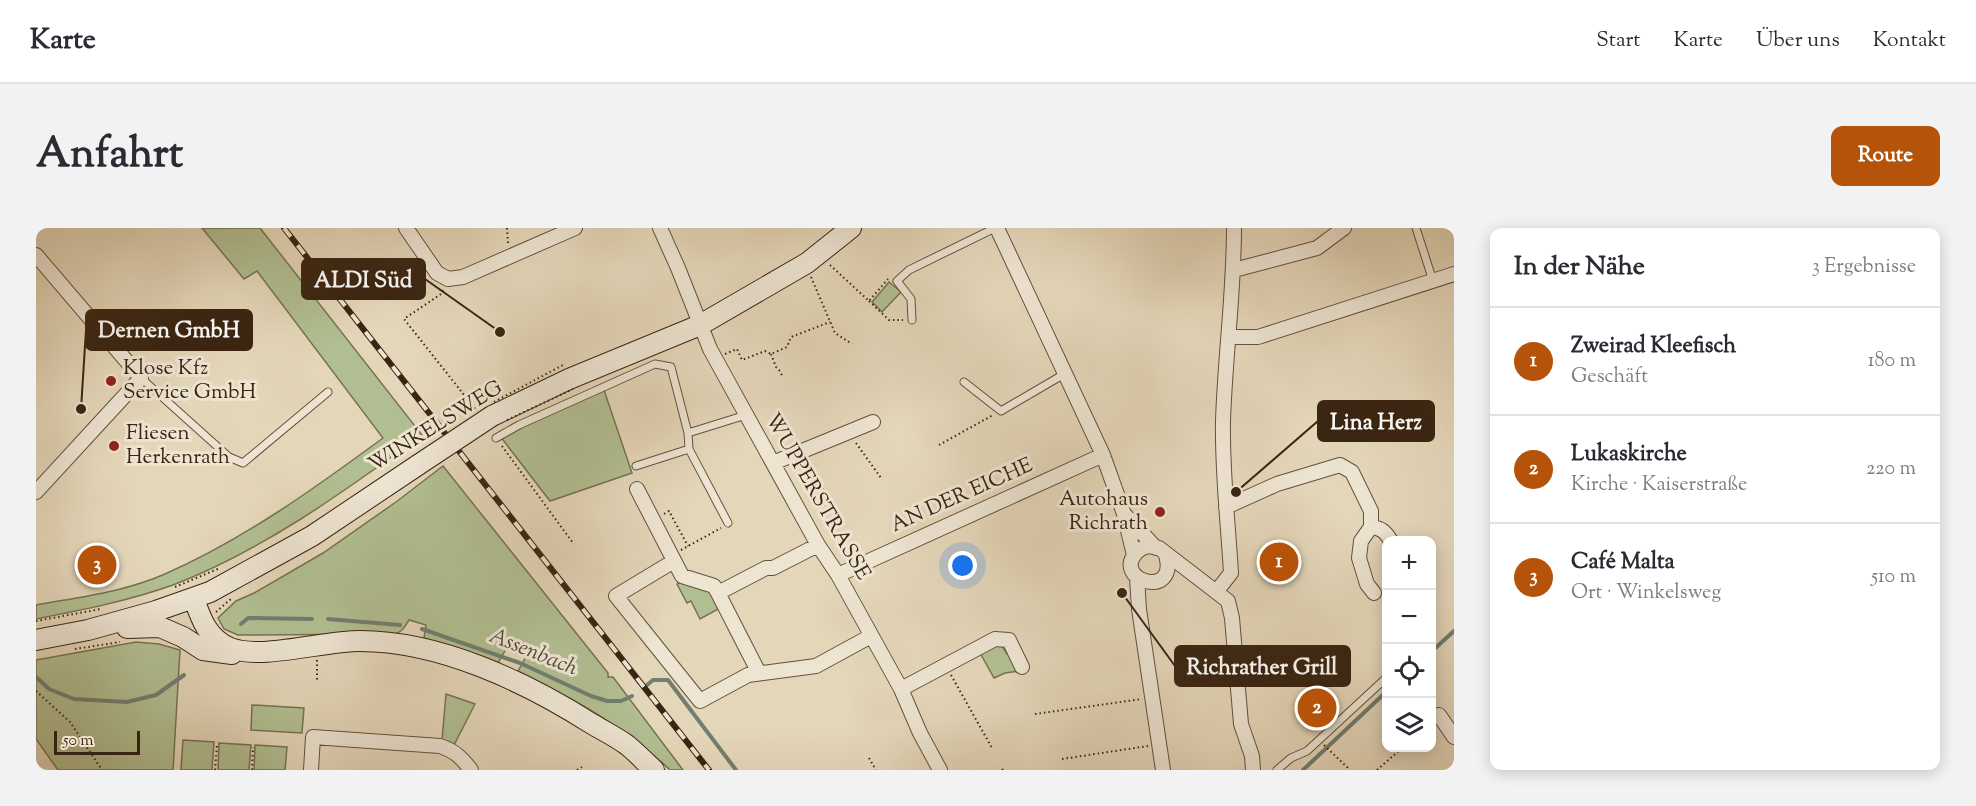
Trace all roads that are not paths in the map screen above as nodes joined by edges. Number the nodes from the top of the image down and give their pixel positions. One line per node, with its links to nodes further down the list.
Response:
1 (406, 228): 2 (street)
2 (575, 228)
3 (660, 228): 14 (street, WUPPERSTRASSE)
4 (851, 228): 14 (main road, WINKELSWEG)
5 (996, 228): 13 (lane); 16 (street)
6 (1234, 228): 10 (street)
7 (1344, 228): 10 (street)
8 (1416, 228): 12 (lane)
9 (36, 255): 17 (street)
10 (1234, 270): 15 (street)
11 (1454, 274): 12 (street)
12 (1433, 281): 15 (street)
13 (912, 320)
14 (700, 325): 20 (street, WUPPERSTRASSE); 47 (main road, WINKELSWEG, bridge)
15 (1229, 337): 30 (street)
16 (1066, 373): 18 (lane); 25 (street)
17 (141, 378): 19 (lane); 29 (street)
18 (963, 382)
19 (328, 392)
20 (746, 415): 22 (lane); 26 (street, WUPPERSTRASSE)
21 (873, 422): 26 (street)
22 (688, 433): 23 (lane); 24 (lane)
23 (496, 438)
24 (690, 449): 27 (lane); 32 (lane)
25 (1103, 455): 31 (street); 39 (street, AN DER EICHE)
26 (773, 463): 35 (street, WUPPERSTRASSE)
27 (636, 466)
28 (637, 489): 38 (street)
29 (36, 492)
30 (1226, 507): 33 (street); 43 (street)
31 (1124, 514): 36 (street); 37 (street)
32 (728, 524)
33 (1371, 527): 34 (street); 45 (street)
34 (1388, 536)
35 (818, 545): 39 (street, WUPPERSTRASSE); 44 (street)
36 (1161, 551): 37 (street); 40 (street); 42 (street)
37 (1134, 555): 41 (street)
38 (673, 558): 44 (street); 54 (street)
39 (838, 575): 49 (street, WUPPERSTRASSE)
40 (1164, 576): 41 (street); 42 (street)
41 (1137, 578): 63 (street)
42 (1199, 579): 43 (street)
43 (1216, 592): 64 (street)
44 (718, 593): 54 (street)
45 (1374, 593)
46 (170, 598): 47 (main road, WINKELSWEG); 48 (main road, WINKELSWEG); 50 (main road)
47 (194, 598): 52 (main road)
48 (88, 630): 50 (main road); 51 (main road, WINKELSWEG)
49 (871, 636): 54 (street); 56 (street, WUPPERSTRASSE)
50 (183, 637): 52 (main road)
51 (36, 640)
52 (255, 653): 61 (main road)
53 (1022, 668): 56 (street)
54 (759, 673)
55 (1382, 682): 65 (lane)
56 (900, 689): 62 (street, WUPPERSTRASSE)
57 (1439, 715): 58 (street)
58 (1454, 737)
59 (311, 770): 60 (street)
60 (471, 770)
61 (654, 770)
62 (940, 770)
63 (1163, 770)
64 (1253, 770)
65 (1277, 770)

